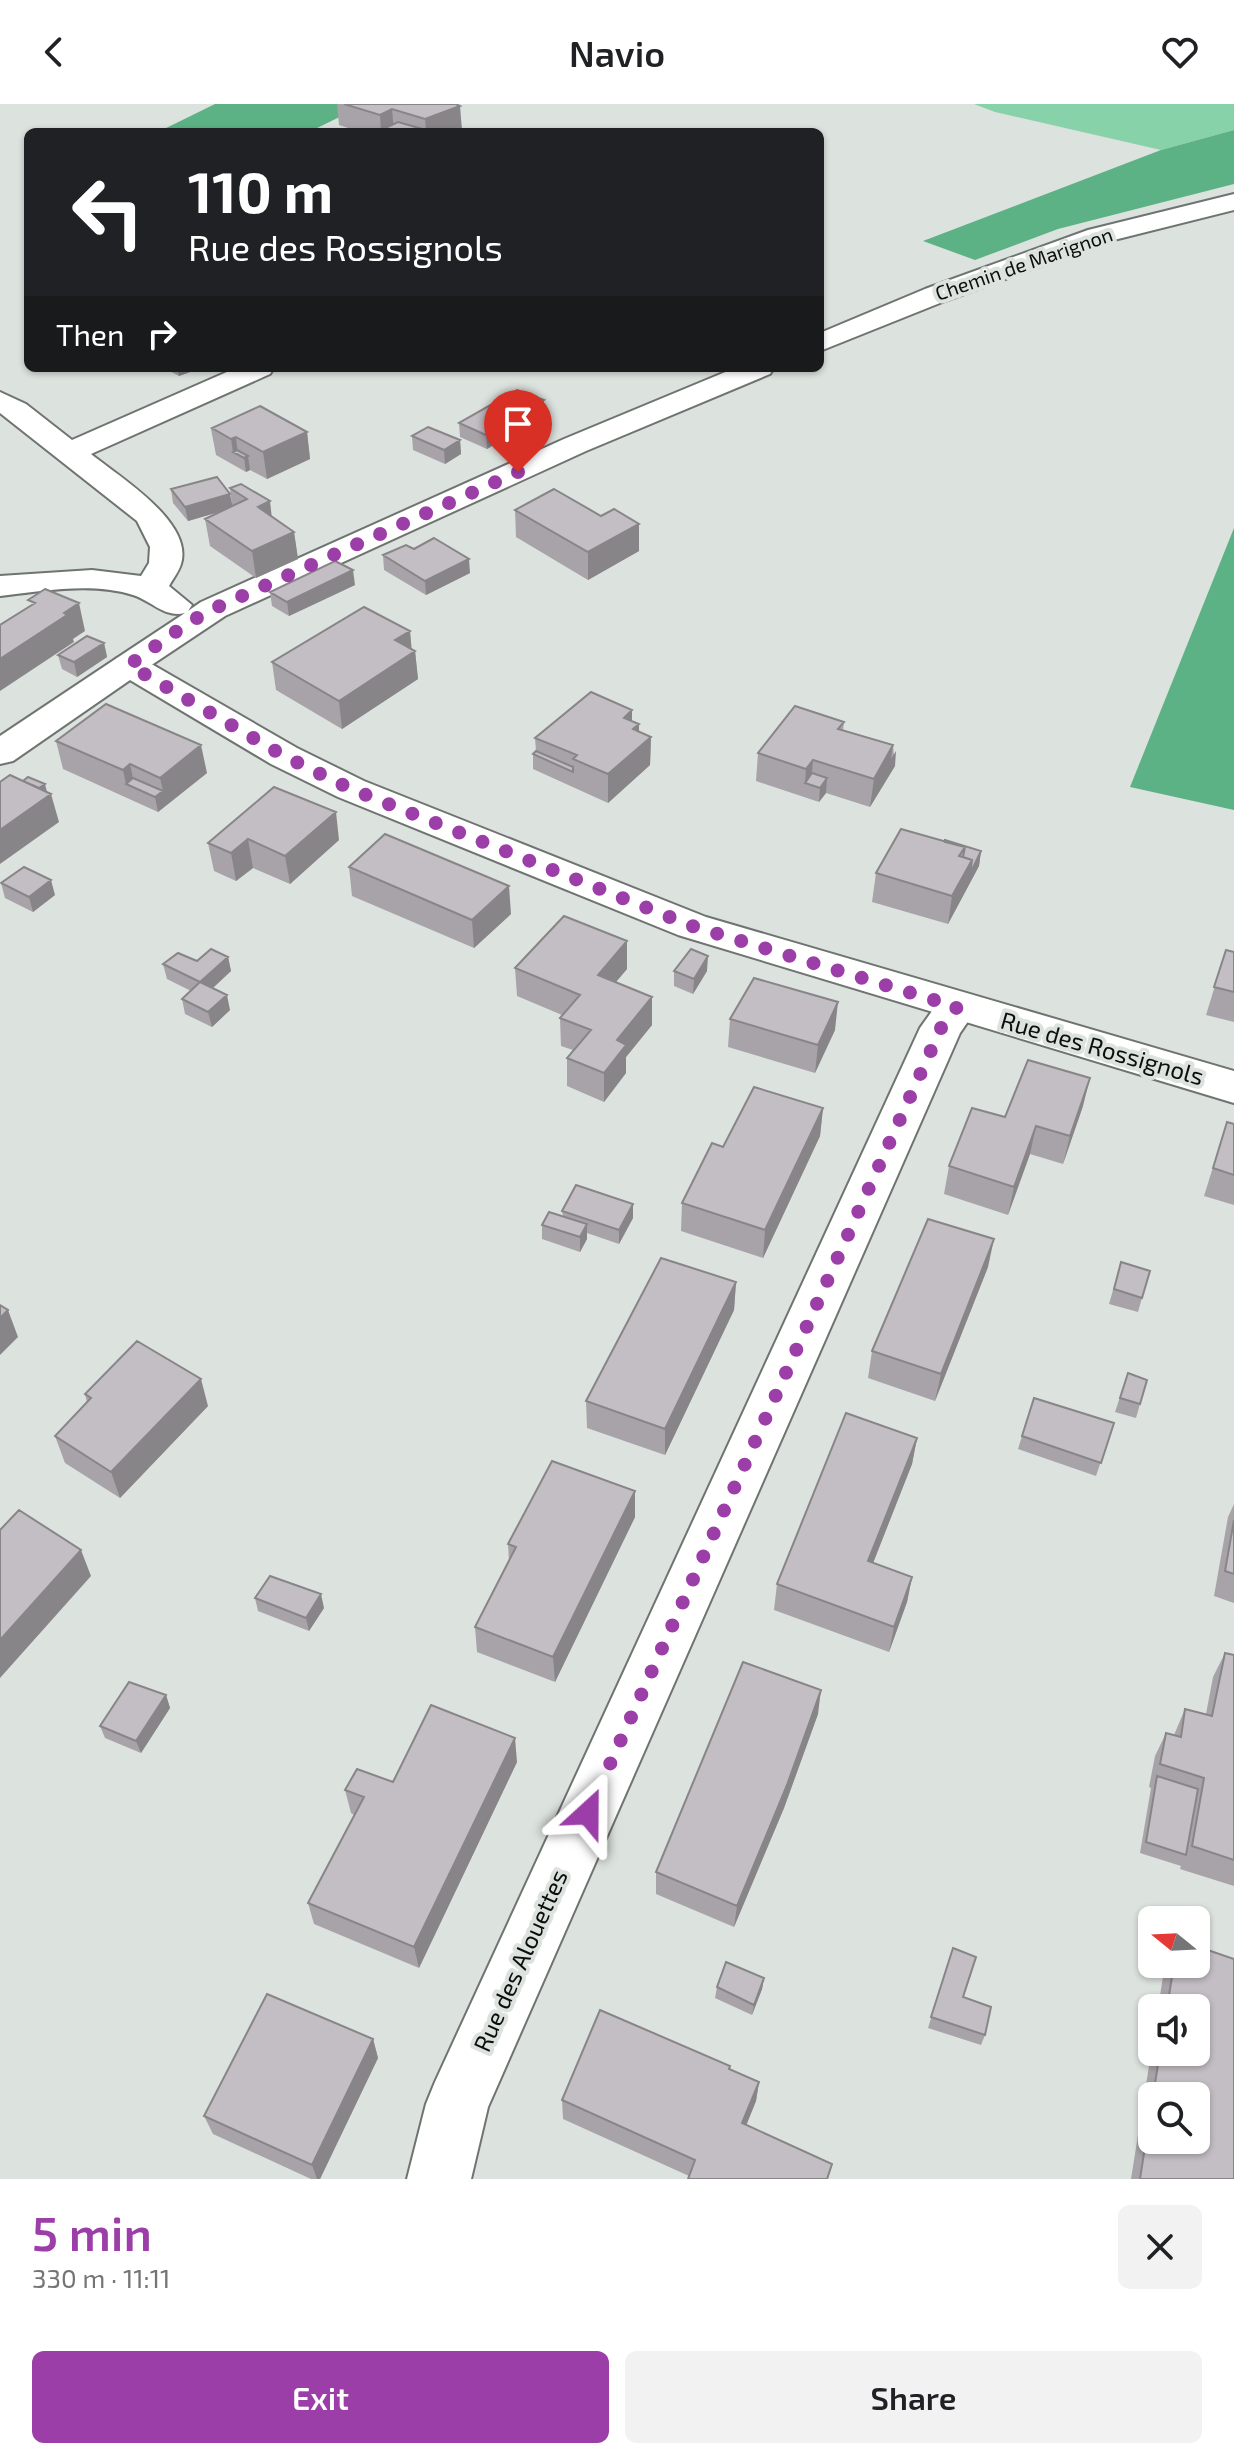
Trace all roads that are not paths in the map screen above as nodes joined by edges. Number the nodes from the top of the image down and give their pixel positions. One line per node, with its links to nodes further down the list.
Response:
1 (1234, 202): 2 (street, Chemin de Marignon)
2 (824, 341)
3 (251, 372): 6 (street)
4 (750, 372): 9 (street)
5 (0, 401): 6 (street)
6 (70, 452): 8 (street)
7 (0, 586): 8 (street)
8 (151, 589): 9 (street)
9 (188, 623): 10 (street)
10 (129, 665): 11 (street); 12 (street, Rue des Rossignols)
11 (0, 753)
12 (957, 1007): 13 (street, Rue des Rossignols); 14 (street, Rue des Alouettes)
13 (1234, 1087)
14 (439, 2179)

